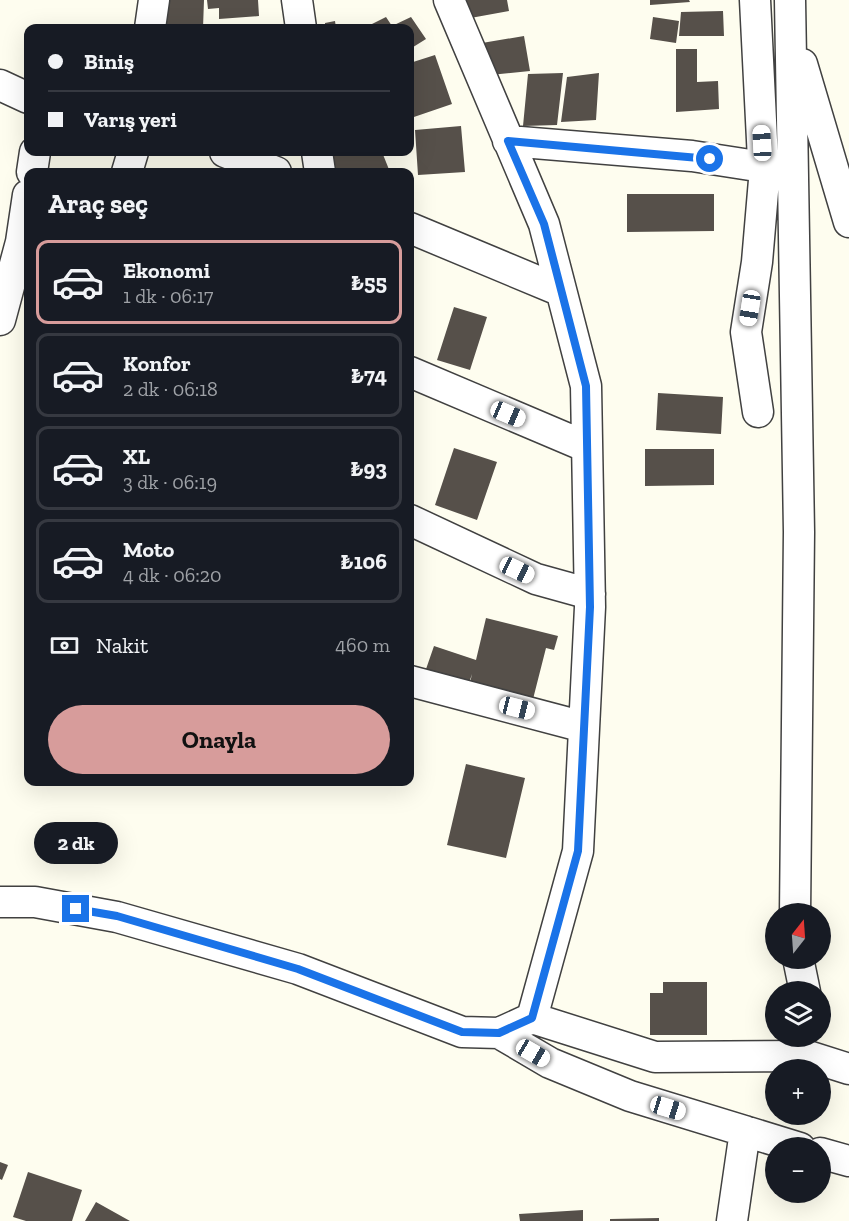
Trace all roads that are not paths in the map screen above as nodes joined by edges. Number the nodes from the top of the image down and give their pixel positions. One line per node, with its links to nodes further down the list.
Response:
1 (154, 0): 6 (street)
2 (297, 0): 7 (street)
3 (449, 0): 11 (street)
4 (755, 0): 13 (street)
5 (790, 0): 8 (street)
6 (151, 24)
7 (300, 24)
8 (791, 30): 16 (street); 29 (street)
9 (0, 86): 10 (street)
10 (24, 96)
11 (508, 141): 13 (street); 19 (street)
12 (235, 156): 14 (street)
13 (763, 167): 22 (street)
14 (266, 168)
15 (24, 209): 18 (street)
16 (849, 222)
17 (414, 230): 19 (street)
18 (8, 263): 20 (street)
19 (561, 291): 23 (street)
20 (0, 320)
21 (414, 374): 23 (street)
22 (759, 412)
23 (587, 447): 25 (street)
24 (414, 522): 25 (street)
25 (590, 594): 27 (street)
26 (414, 682): 27 (street)
27 (584, 726): 30 (street)
28 (0, 902): 31 (street)
29 (795, 903)
30 (532, 1018): 31 (street); 33 (street)
31 (499, 1033): 34 (street)
32 (828, 1047): 33 (street)
33 (840, 1066)
34 (745, 1131): 35 (street); 38 (street)
35 (765, 1137)
36 (831, 1156): 37 (street)
37 (849, 1161)
38 (732, 1221)

